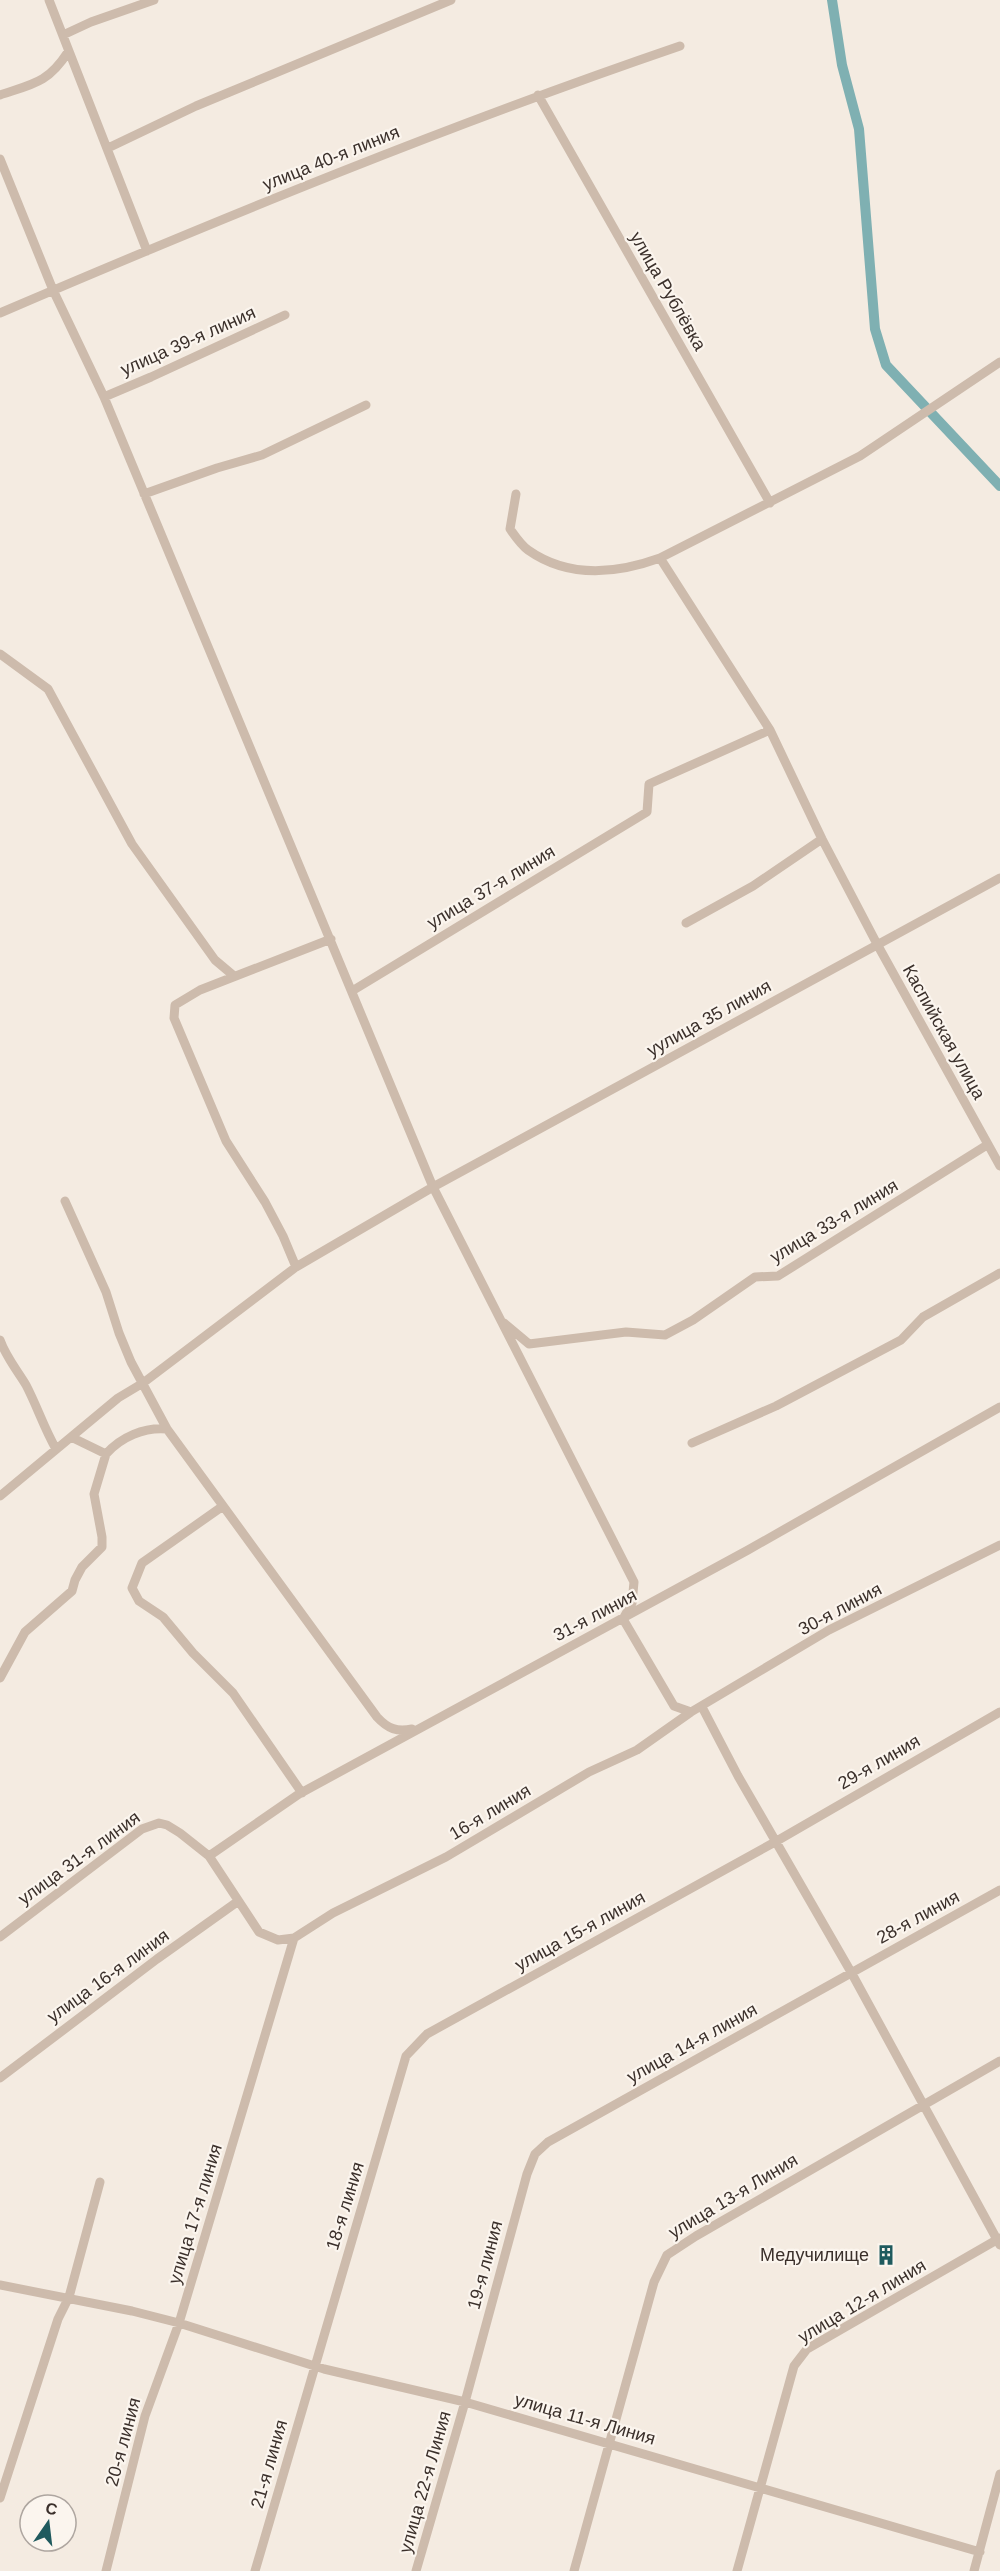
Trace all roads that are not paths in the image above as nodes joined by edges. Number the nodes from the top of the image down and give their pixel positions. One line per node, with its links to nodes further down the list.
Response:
1 (49, 0): 4 (street)
2 (154, 0): 4 (street)
3 (451, 0): 9 (street)
4 (63, 35): 6 (street)
5 (680, 46): 8 (street, улица 40-я линия)
6 (68, 52): 7 (street); 9 (street)
7 (0, 95)
8 (538, 95): 11 (street, улица 40-я линия); 20 (street, улица Рублёвка)
9 (108, 147): 11 (street)
10 (0, 159): 12 (street)
11 (147, 251): 12 (street, улица 40-я линия)
12 (53, 291): 13 (street, улица 40-я линия); 16 (street)
13 (0, 313)
14 (285, 315): 16 (street, улица 39-я линия)
15 (1000, 362): 20 (street)
16 (104, 397): 18 (street)
17 (366, 405): 18 (street)
18 (144, 494): 27 (street)
19 (516, 494): 21 (street)
20 (770, 503): 21 (street)
21 (660, 558): 23 (street, Каспийская улица)
22 (0, 654): 29 (street)
23 (770, 730): 24 (street, Каспийская улица); 30 (street, улица 37-я линия)
24 (822, 839): 26 (street); 28 (street, Каспийская улица)
25 (1000, 878): 28 (street, уулица 35 линия)
26 (686, 923)
27 (331, 939): 29 (street); 30 (street)
28 (877, 944): 31 (street, Каспийская улица); 33 (street, уулица 35 линия)
29 (234, 976): 35 (street)
30 (352, 991): 33 (street)
31 (987, 1145): 32 (street, Каспийская улица); 37 (street, улица 33-я линия)
32 (1000, 1166)
33 (433, 1187): 35 (street, уулица 35 линия); 37 (street)
34 (65, 1201): 39 (street)
35 (296, 1267): 39 (street, уулица 35 линия)
36 (1000, 1274): 43 (street)
37 (499, 1318): 49 (street)
38 (0, 1340): 44 (street)
39 (143, 1383): 41 (street); 42 (street, уулица 35 линия)
40 (1000, 1407): 49 (street, 31-я линия)
41 (166, 1429): 45 (street); 47 (street)
42 (71, 1437): 44 (street, уулица 35 линия); 45 (street)
43 (692, 1443)
44 (56, 1449): 46 (street, уулица 35 линия)
45 (106, 1454): 50 (street)
46 (0, 1496)
47 (223, 1506): 53 (street); 54 (street)
48 (1000, 1545): 51 (street, 30-я линия)
49 (623, 1619): 51 (street); 53 (street, 31-я линия)
50 (0, 1678)
51 (697, 1709): 55 (street); 60 (street, 16-я линия)
52 (1000, 1712): 55 (street, 29-я линия)
53 (423, 1727): 54 (street, 31-я линия)
54 (302, 1793): 56 (street, 31-я линия)
55 (775, 1842): 61 (street); 62 (street, улица 15-я линия)
56 (209, 1856): 58 (street); 59 (street, улица 31-я линия)
57 (1000, 1890): 61 (street, 28-я линия)
58 (237, 1902): 60 (street); 64 (street, улица 16-я линия)
59 (0, 1937)
60 (294, 1938): 71 (street, улица 17-я линия)
61 (851, 1972): 65 (street); 66 (street, улица 14-я линия)
62 (406, 2056): 72 (street, 18-я линия)
63 (1000, 2061): 65 (street, улица 13-я Линия)
64 (0, 2078)
65 (923, 2104): 68 (street); 74 (street, улица 13-я Линия)
66 (548, 2142): 73 (street, 19-я линия)
67 (100, 2182): 70 (street)
68 (999, 2241): 76 (street, улица 12-я линия)
69 (0, 2285): 70 (street)
70 (69, 2297): 71 (street); 77 (street)
71 (179, 2323): 72 (street, улица 11-я Линия); 79 (street, 20-я линия)
72 (315, 2366): 73 (street, улица 11-я Линия); 80 (street, 21-я линия)
73 (465, 2402): 74 (street, улица 11-я Линия); 81 (street, улица 22-я Линия)
74 (610, 2443): 76 (street, улица 11-я Линия); 82 (street, улица 13-я Линия)
75 (1000, 2474): 78 (street)
76 (760, 2487): 78 (street, улица 11-я Линия); 83 (street, улица 12-я линия)
77 (0, 2498)
78 (980, 2552): 84 (street)
79 (106, 2571)
80 (255, 2571)
81 (416, 2571)
82 (574, 2571)
83 (737, 2571)
84 (975, 2571)

